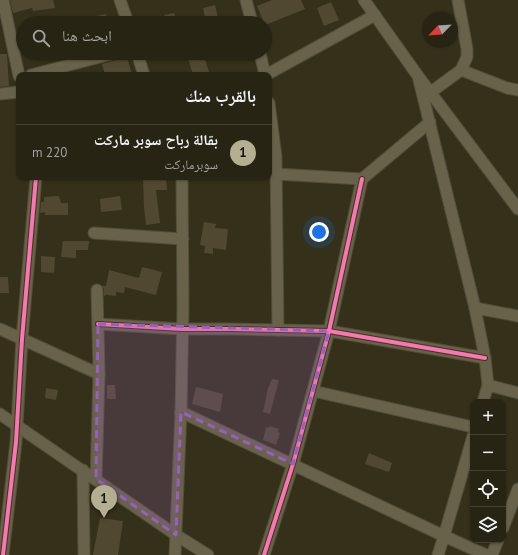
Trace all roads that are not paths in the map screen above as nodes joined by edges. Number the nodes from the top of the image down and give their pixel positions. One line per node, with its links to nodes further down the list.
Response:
1 (2, 0): 13 (street)
2 (120, 0): 7 (street)
3 (246, 0): 8 (street)
4 (364, 0): 6 (street)
5 (458, 0): 12 (street)
6 (375, 15): 17 (street); 18 (street)
7 (126, 16)
8 (250, 16)
9 (88, 60): 14 (street)
10 (139, 60): 15 (street)
11 (262, 60): 16 (street)
12 (461, 70): 19 (street); 21 (street)
13 (18, 72)
14 (42, 72)
15 (143, 72)
16 (265, 72)
17 (271, 72)
18 (418, 76): 21 (street); 23 (street)
19 (518, 90)
20 (16, 92): 22 (street)
21 (431, 92): 29 (street)
22 (0, 94)
23 (430, 122): 26 (street); 33 (street)
24 (272, 126): 25 (street)
25 (276, 174): 26 (street); 38 (street)
26 (362, 179): 39 (street)
27 (36, 180): 40 (street)
28 (182, 180): 31 (street)
29 (518, 209)
30 (94, 233): 31 (street)
31 (183, 239): 37 (street)
32 (97, 290): 35 (street)
33 (475, 308): 34 (street); 41 (street)
34 (518, 316)
35 (98, 324): 37 (street); 42 (street)
36 (0, 329): 40 (street)
37 (182, 329): 38 (street); 47 (street)
38 (278, 330): 39 (street)
39 (329, 331): 41 (street); 44 (street)
40 (22, 339): 42 (street); 49 (street)
41 (485, 358): 43 (street)
42 (99, 374): 54 (street)
43 (488, 385): 45 (street); 46 (street)
44 (313, 391): 50 (street); 52 (street)
45 (518, 393)
46 (484, 399)
47 (181, 412): 52 (street); 57 (street)
48 (0, 414): 49 (street)
49 (17, 425): 53 (street); 60 (street)
50 (470, 426)
51 (470, 446): 58 (street)
52 (293, 464): 58 (street); 64 (street)
53 (83, 470): 54 (street); 61 (street)
54 (96, 479): 57 (street)
55 (518, 489): 56 (street)
56 (506, 520)
57 (176, 535): 62 (street); 63 (street)
58 (444, 536): 65 (street); 66 (street)
59 (497, 543): 67 (street)
60 (3, 555)
61 (84, 555)
62 (175, 555)
63 (208, 555)
64 (264, 555)
65 (438, 555)
66 (486, 555)
67 (492, 555)

